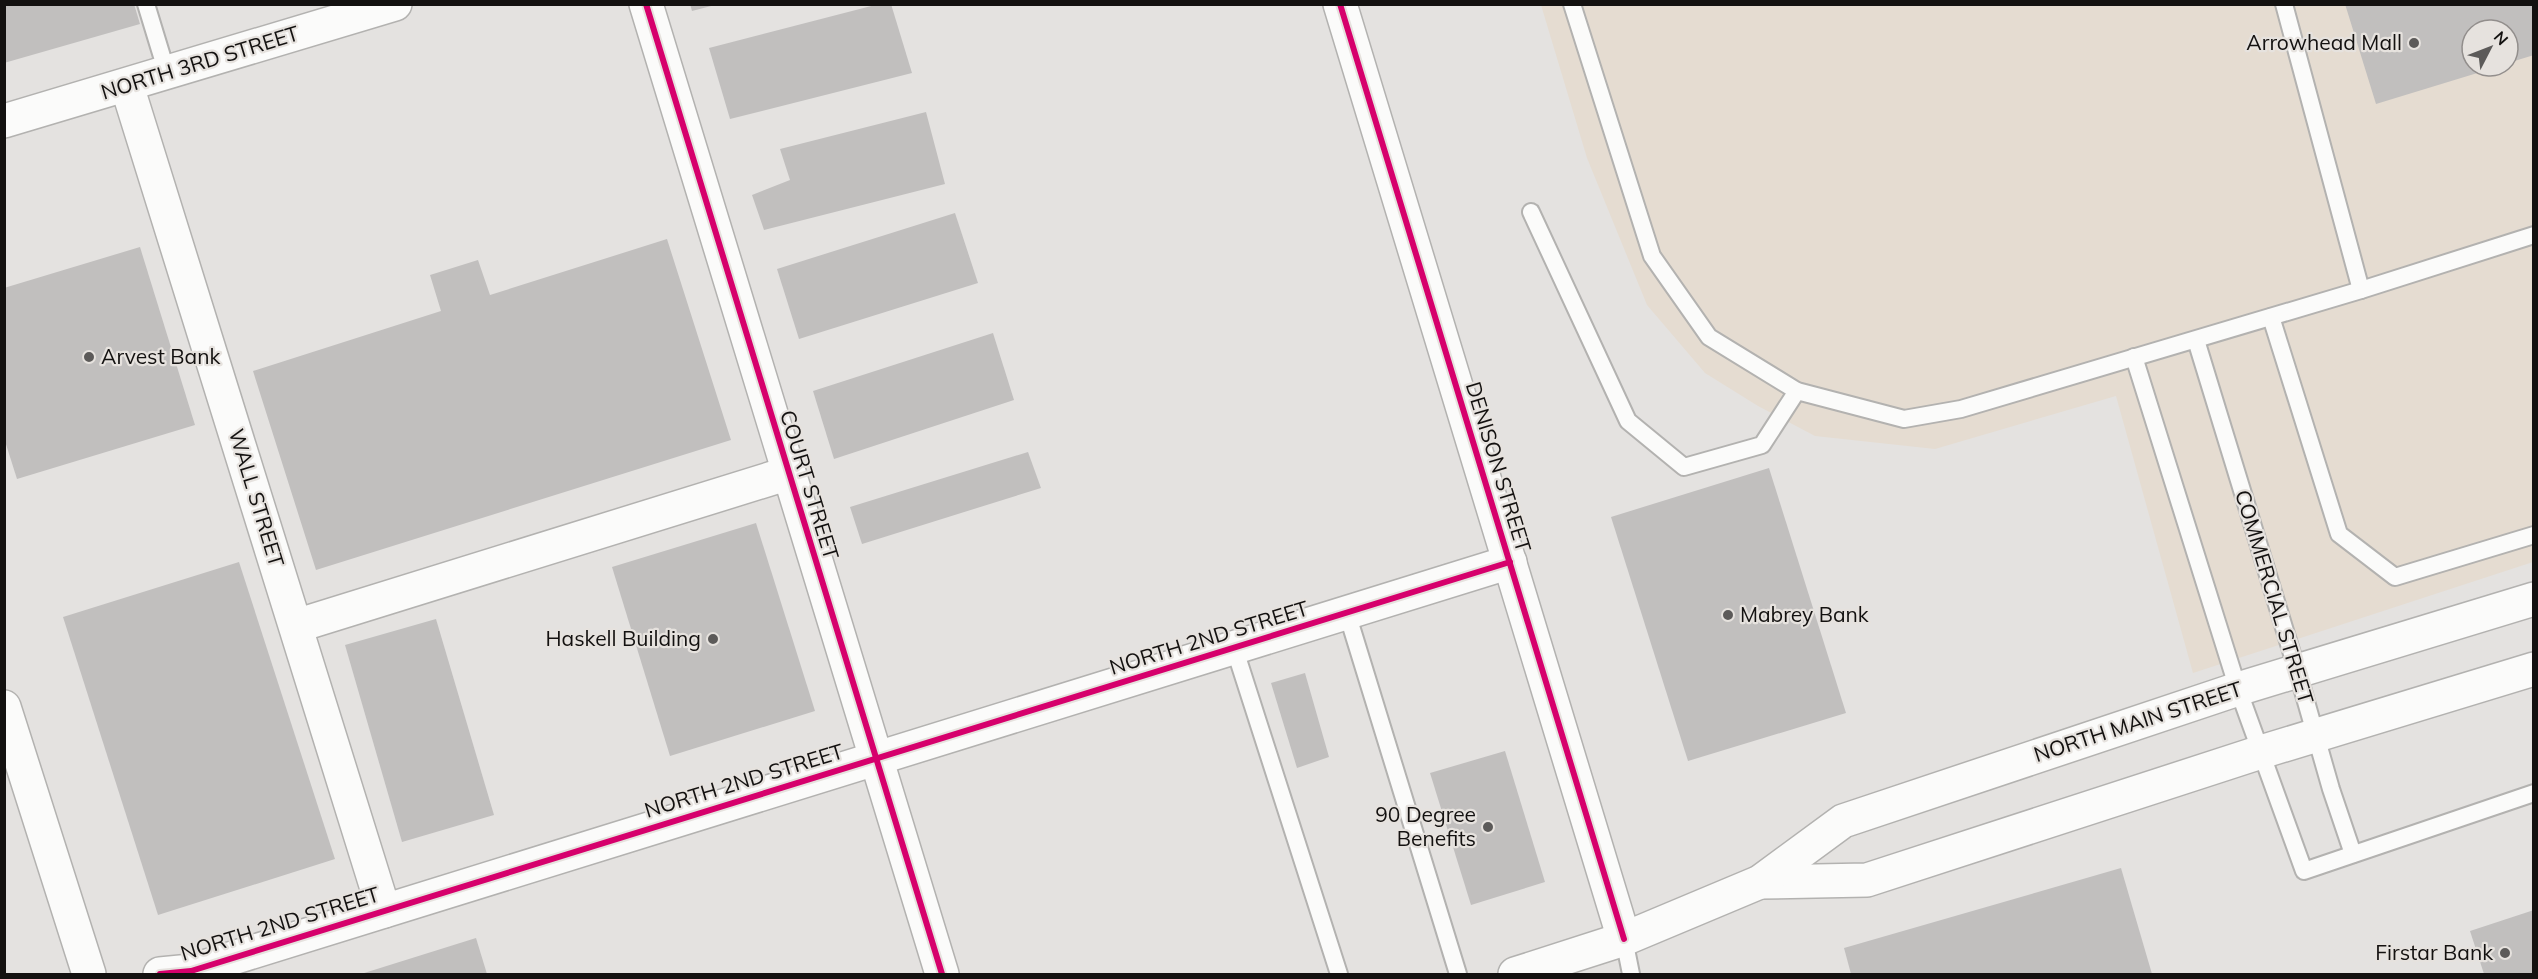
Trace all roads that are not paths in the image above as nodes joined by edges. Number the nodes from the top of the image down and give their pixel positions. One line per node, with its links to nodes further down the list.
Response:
1 (146, 4): 7 (lane)
2 (395, 4): 7 (street, NORTH 3RD STREET)
3 (646, 4): 17 (street, COURT STREET)
4 (1340, 4): 19 (street, DENISON STREET)
5 (1572, 4): 16 (lane)
6 (2284, 4): 12 (lane)
7 (167, 73): 8 (street, NORTH 3RD STREET)
8 (127, 86): 9 (street, NORTH 3RD STREET); 22 (street, WALL STREET)
9 (4, 122)
10 (1531, 212): 16 (lane)
11 (2534, 235): 12 (lane)
12 (2361, 290): 13 (lane)
13 (2271, 317): 14 (lane); 18 (lane)
14 (2196, 340): 15 (lane); 25 (lane, COMMERCIAL STREET)
15 (2134, 357): 16 (lane); 26 (lane)
16 (1797, 391)
17 (789, 473): 22 (street); 30 (street, COURT STREET)
18 (2534, 535)
19 (1510, 562): 21 (street, NORTH 2ND STREET); 35 (street, DENISON STREET)
20 (2534, 599): 25 (street, NORTH MAIN STREET)
21 (1347, 613): 23 (street, NORTH 2ND STREET); 40 (lane)
22 (296, 626): 34 (street, WALL STREET)
23 (1234, 647): 30 (street, NORTH 2ND STREET); 39 (lane)
24 (2534, 669): 28 (street, NORTH MAIN STREET)
25 (2297, 670): 26 (street, NORTH MAIN STREET); 28 (lane, COMMERCIAL STREET)
26 (2238, 689): 29 (lane); 33 (street, NORTH MAIN STREET)
27 (4, 707): 36 (street)
28 (2316, 736): 29 (street, NORTH MAIN STREET); 32 (lane, COMMERCIAL STREET)
29 (2261, 752): 32 (lane); 33 (street, NORTH MAIN STREET)
30 (875, 759): 34 (street, NORTH 2ND STREET); 38 (street, COURT STREET)
31 (2534, 793): 32 (lane)
32 (2353, 854)
33 (1760, 882): 35 (street, NORTH MAIN STREET)
34 (384, 911): 37 (street, NORTH 2ND STREET)
35 (1624, 939): 41 (street, NORTH MAIN STREET); 42 (lane)
36 (89, 975)
37 (160, 975)
38 (942, 975)
39 (1339, 975)
40 (1458, 975)
41 (1515, 975)
42 (1631, 975)

